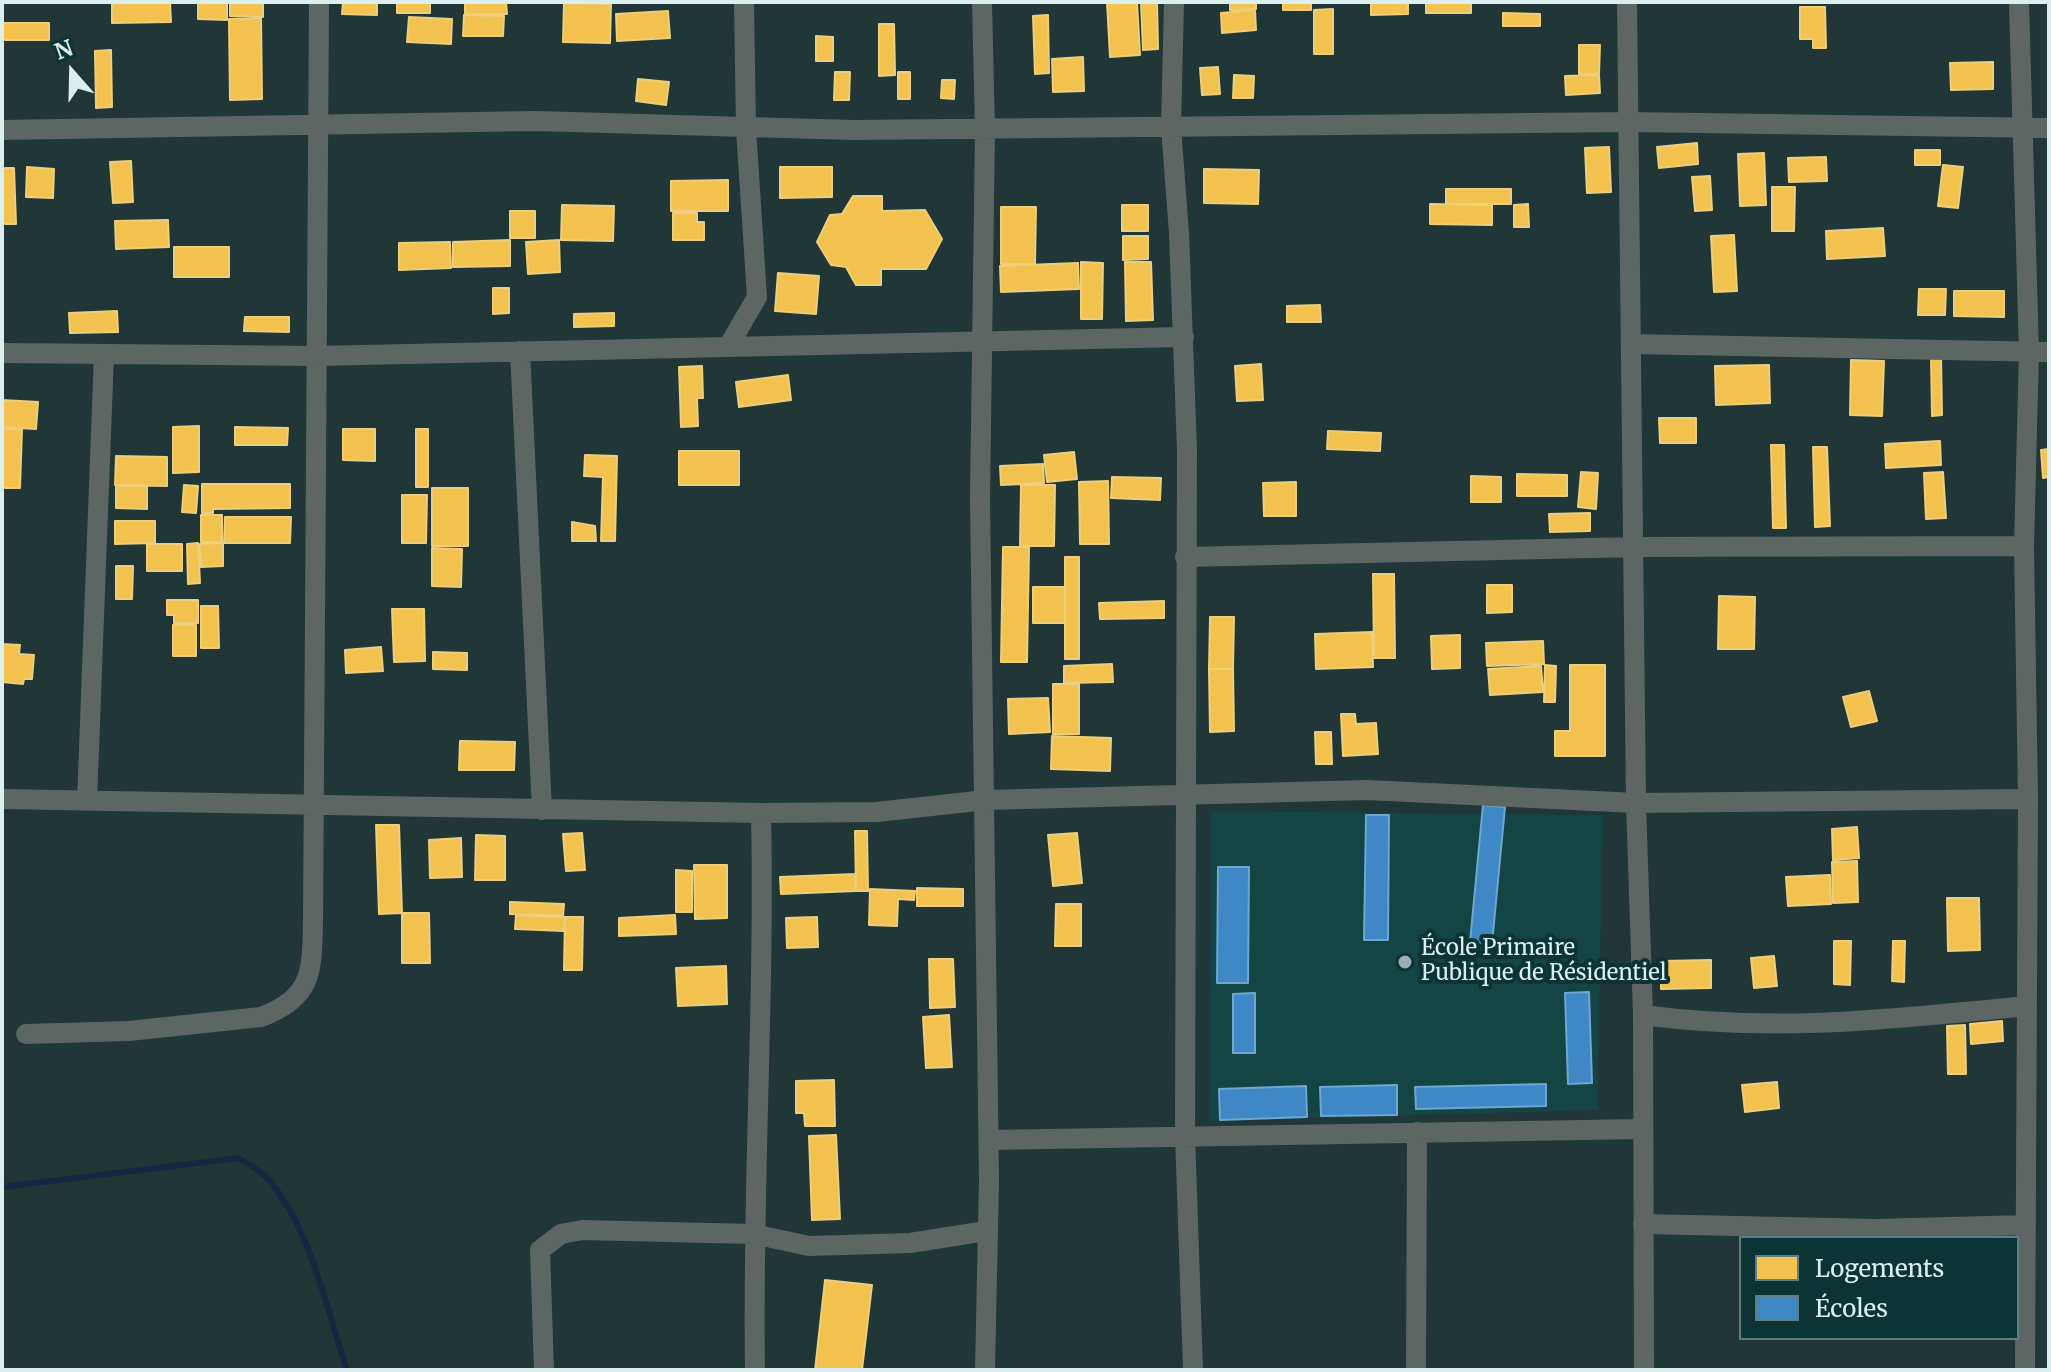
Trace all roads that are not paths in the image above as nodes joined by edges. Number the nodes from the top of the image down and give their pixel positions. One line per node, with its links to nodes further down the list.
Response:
1 (319, 2): 8 (street)
2 (744, 2): 12 (street)
3 (982, 2): 14 (street)
4 (1174, 2): 9 (street)
5 (1627, 2): 7 (street)
6 (2019, 2): 10 (street)
7 (1628, 122): 9 (street); 10 (street); 17 (street)
8 (318, 123): 12 (street); 13 (street); 23 (street)
9 (1171, 127): 14 (street); 15 (street)
10 (2020, 128): 11 (street); 20 (street)
11 (2049, 128)
12 (746, 129): 14 (street); 18 (street)
13 (2, 130)
14 (985, 130): 16 (street)
15 (1184, 337): 16 (street); 26 (street)
16 (980, 341): 18 (street); 30 (street)
17 (1632, 344): 20 (street); 25 (street)
18 (728, 347): 19 (street)
19 (520, 351): 23 (street); 34 (street)
20 (2039, 352): 24 (street)
21 (2, 353): 22 (street)
22 (104, 354): 23 (street); 31 (street)
23 (317, 356): 33 (street)
24 (2024, 546): 25 (street); 29 (street)
25 (1635, 547): 26 (street); 32 (street)
26 (1185, 557): 27 (street)
27 (1187, 793): 30 (street); 32 (street); 41 (street)
28 (2, 799): 31 (street)
29 (2028, 799): 32 (street); 36 (street)
30 (986, 800): 35 (street); 42 (street)
31 (87, 801): 33 (street)
32 (1636, 803): 37 (street)
33 (314, 804): 34 (street); 38 (street)
34 (542, 810): 35 (street)
35 (761, 813): 46 (street)
36 (2027, 1006): 37 (street); 44 (street)
37 (1643, 1015): 39 (street)
38 (26, 1034)
39 (1642, 1129): 40 (street); 43 (street)
40 (1417, 1132): 41 (street); 51 (street)
41 (1185, 1134): 42 (street); 50 (street)
42 (989, 1140): 45 (street)
43 (1643, 1224): 44 (street); 52 (street)
44 (2026, 1225): 53 (street)
45 (986, 1231): 46 (street); 49 (street)
46 (753, 1234): 47 (street); 48 (street)
47 (544, 1370)
48 (755, 1370)
49 (985, 1370)
50 (1193, 1370)
51 (1416, 1370)
52 (1644, 1370)
53 (2025, 1370)

